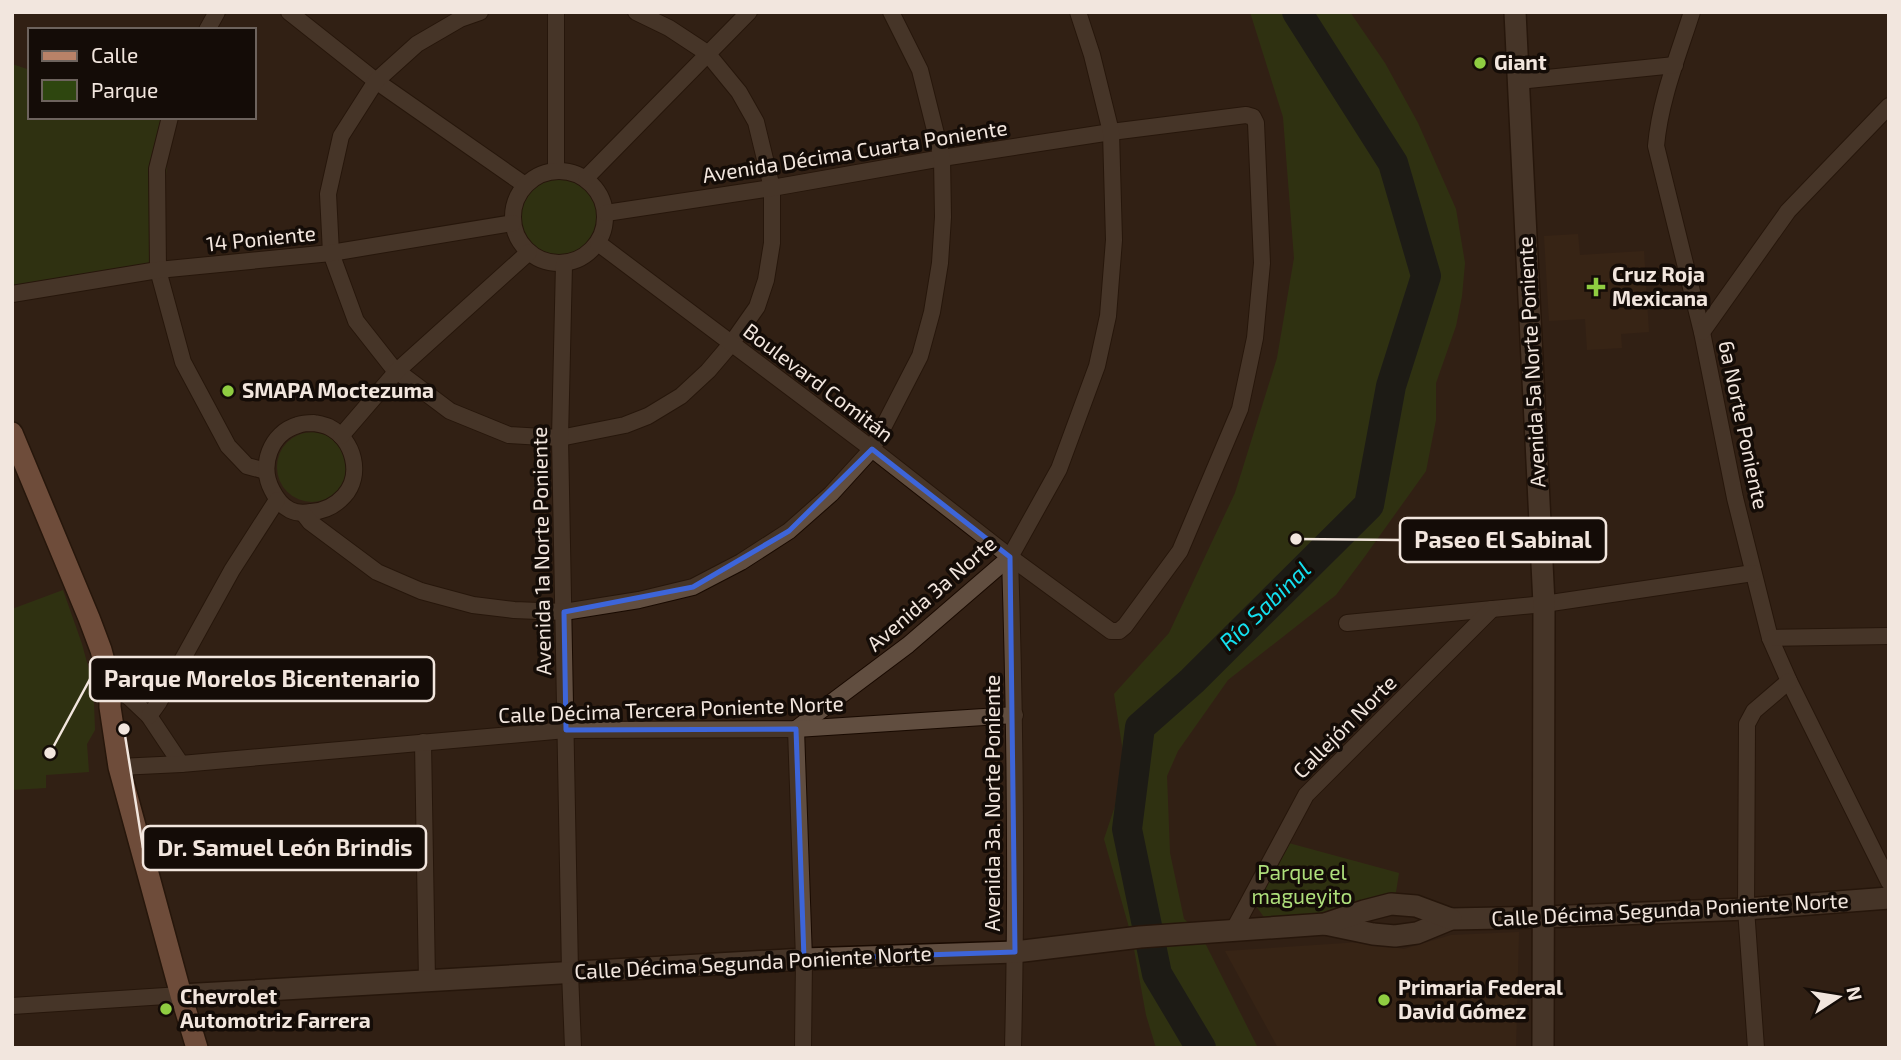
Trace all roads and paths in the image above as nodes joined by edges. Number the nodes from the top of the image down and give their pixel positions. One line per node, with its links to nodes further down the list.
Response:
1 (217, 12): 11 (street)
2 (289, 12): 14 (street)
3 (480, 12): 14 (street)
4 (556, 12): 20 (street)
5 (636, 12): 12 (street)
6 (749, 12): 12 (street)
7 (891, 12): 19 (street)
8 (1078, 12): 18 (street, Avenida 3a Norte)
9 (1514, 12): 15 (street, Avenida 5a Norte Poniente)
10 (1692, 12): 13 (street, 6a Norte Poniente)
11 (207, 28)
12 (707, 53): 21 (street); 23 (street)
13 (1675, 65): 15 (street); 32 (street, 6a Norte Poniente)
14 (376, 81): 22 (street); 28 (street)
15 (1518, 81): 44 (street, Avenida 5a Norte Poniente)
16 (1889, 106): 32 (street)
17 (170, 119): 30 (street)
18 (1111, 132): 19 (street, Avenida Décima Cuarta Poniente); 42 (street, Avenida 3a Norte); 48 (street, Avenida Décima Cuarta Poniente)
19 (942, 158): 23 (street, Avenida Décima Cuarta Poniente); 38 (street)
20 (556, 170): 21 (street); 22 (street)
21 (586, 178): 24 (street)
22 (525, 185): 25 (street)
23 (772, 188): 24 (street, Avenida Décima Cuarta Poniente); 33 (street)
24 (606, 213): 26 (street)
25 (513, 223): 27 (street); 28 (street, 14 Poniente)
26 (598, 243): 29 (street); 33 (street, Boulevard Comitán)
27 (529, 252): 29 (street); 34 (street)
28 (331, 253): 30 (street, 14 Poniente); 34 (street)
29 (564, 264): 37 (street, Avenida 1a Norte Poniente)
30 (159, 270): 31 (street, 14 Poniente); 39 (street)
31 (12, 294)
32 (1702, 332): 43 (street, 6a Norte Poniente)
33 (731, 344): 37 (street); 38 (street, Boulevard Comitán)
34 (397, 372): 36 (street); 37 (street)
35 (12, 433): 52 (main road)
36 (341, 436): 39 (street); 41 (street)
37 (561, 438): 46 (street, Avenida 1a Norte Poniente)
38 (872, 449): 42 (street, Boulevard Comitán); 46 (street)
39 (266, 471): 40 (street)
40 (277, 500): 41 (street); 54 (street)
41 (303, 513): 46 (street)
42 (1010, 557): 48 (street, Boulevard Comitán); 53 (street, Avenida 3a. Norte Poniente); 55 (street, Avenida 3a Norte)
43 (1753, 573): 44 (street); 50 (street, 6a Norte Poniente)
44 (1544, 604): 45 (street); 63 (street, Avenida 5a Norte Poniente)
45 (1492, 610): 47 (street); 66 (street, Callejón Norte)
46 (564, 612): 56 (street, Avenida 1a Norte Poniente)
47 (1346, 623)
48 (1119, 631)
49 (1889, 636): 50 (street)
50 (1770, 638): 51 (street, 6a Norte Poniente)
51 (1789, 681): 60 (street, 6a Norte Poniente); 62 (street)
52 (110, 684): 54 (street); 59 (main road)
53 (1015, 715): 55 (street, Calle Décima Tercera Poniente Norte); 67 (street, Avenida 3a. Norte Poniente)
54 (149, 716): 58 (street)
55 (796, 729): 56 (street, Calle Décima Tercera Poniente Norte); 68 (street)
56 (566, 730): 57 (street, Calle Décima Tercera Poniente Norte); 69 (street, Avenida 1a Norte Poniente)
57 (423, 742): 58 (street, Calle Décima Tercera Poniente Norte); 70 (street)
58 (181, 764): 59 (street, Calle Décima Tercera Poniente Norte)
59 (119, 767): 71 (main road)
60 (1889, 882)
61 (1889, 898): 62 (street, Calle Décima Segunda Poniente Norte)
62 (1746, 909): 63 (street, Calle Décima Segunda Poniente Norte); 78 (street)
63 (1544, 917): 64 (street, Calle Décima Segunda Poniente Norte); 77 (street, Avenida 5a Norte Poniente)
64 (1451, 919): 65 (street, Calle Décima Segunda Poniente Norte); 65 (street, Calle Décima Segunda Poniente Norte)
65 (1325, 924): 66 (street, Calle Décima Segunda Poniente Norte)
66 (1233, 931): 67 (street, Calle Décima Segunda Poniente Norte)
67 (1015, 952): 68 (street, Calle Décima Segunda Poniente Norte); 76 (street, Avenida 3a. Norte Poniente)
68 (804, 958): 69 (street, Calle Décima Segunda Poniente Norte); 75 (street)
69 (570, 972): 70 (street, Calle Décima Segunda Poniente Norte); 74 (street, Avenida 1a Norte Poniente)
70 (427, 981): 71 (street, Calle Décima Segunda Poniente Norte)
71 (181, 995): 72 (street); 73 (main road)
72 (12, 1006)
73 (197, 1048)
74 (573, 1048)
75 (803, 1048)
76 (1013, 1048)
77 (1543, 1048)
78 (1756, 1048)

